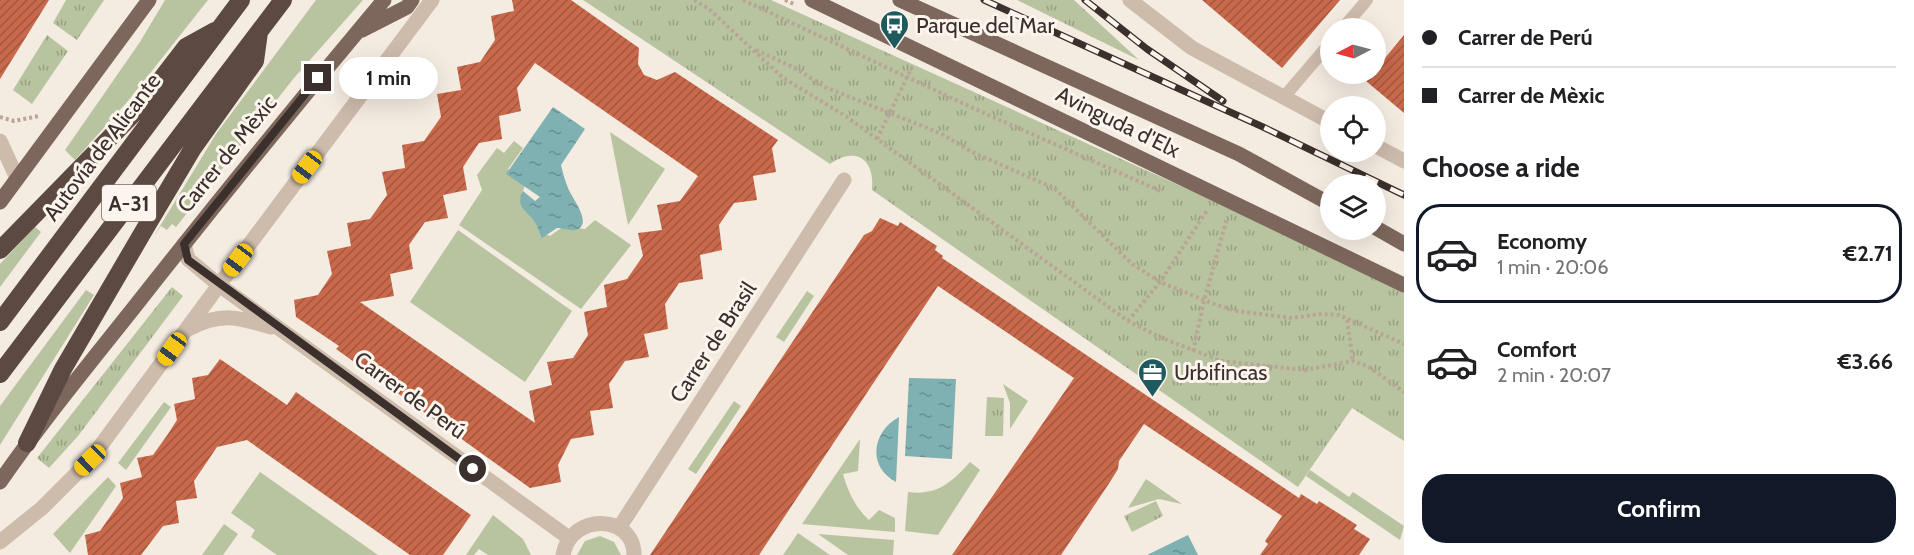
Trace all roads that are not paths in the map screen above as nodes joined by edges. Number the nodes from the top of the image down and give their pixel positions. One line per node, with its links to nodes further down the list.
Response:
1 (149, 0): 21 (main road)
2 (241, 0): 12 (highway, Autovía de Alicante / A-31)
3 (283, 0): 13 (highway, A-31)
4 (384, 0): 14 (main road, Carrer de Mèxic)
5 (412, 0): 14 (main road)
6 (432, 0): 29 (street)
7 (812, 0): 30 (main road, Avinguda d'Elx)
8 (900, 0): 23 (main road, Avinguda d'Elx)
9 (1132, 0): 16 (street)
10 (1367, 0): 11 (lane)
11 (1352, 18)
12 (220, 28): 28 (highway); 31 (highway, Autovía de Alicante / A-31)
13 (259, 32): 34 (highway, A-31); 35 (highway)
14 (356, 33): 26 (main road, Carrer de Mèxic)
15 (1320, 55): 16 (lane)
16 (1284, 97): 17 (street)
17 (1320, 117)
18 (0, 141): 21 (street)
19 (1386, 151): 20 (street)
20 (1404, 161)
21 (17, 178): 24 (main road)
22 (844, 180): 37 (street, Carrer de Brasil)
23 (1320, 199)
24 (0, 202)
25 (1386, 234): 27 (main road)
26 (184, 244): 29 (street, Carrer de Perú); 35 (main road, Carrer de Mèxic)
27 (1404, 244)
28 (0, 250)
29 (219, 285): 32 (street); 33 (street, Carrer de Perú)
30 (1404, 285)
31 (0, 322)
32 (186, 330): 33 (street, Carrer de Perú); 39 (street)
33 (282, 330): 38 (street, Carrer de Perú)
34 (0, 374)
35 (27, 443): 36 (main road, Carrer de Mèxic)
36 (0, 482)
37 (619, 528): 38 (street); 41 (street)
38 (569, 538): 40 (street)
39 (0, 542)
40 (563, 555)
41 (634, 555)

